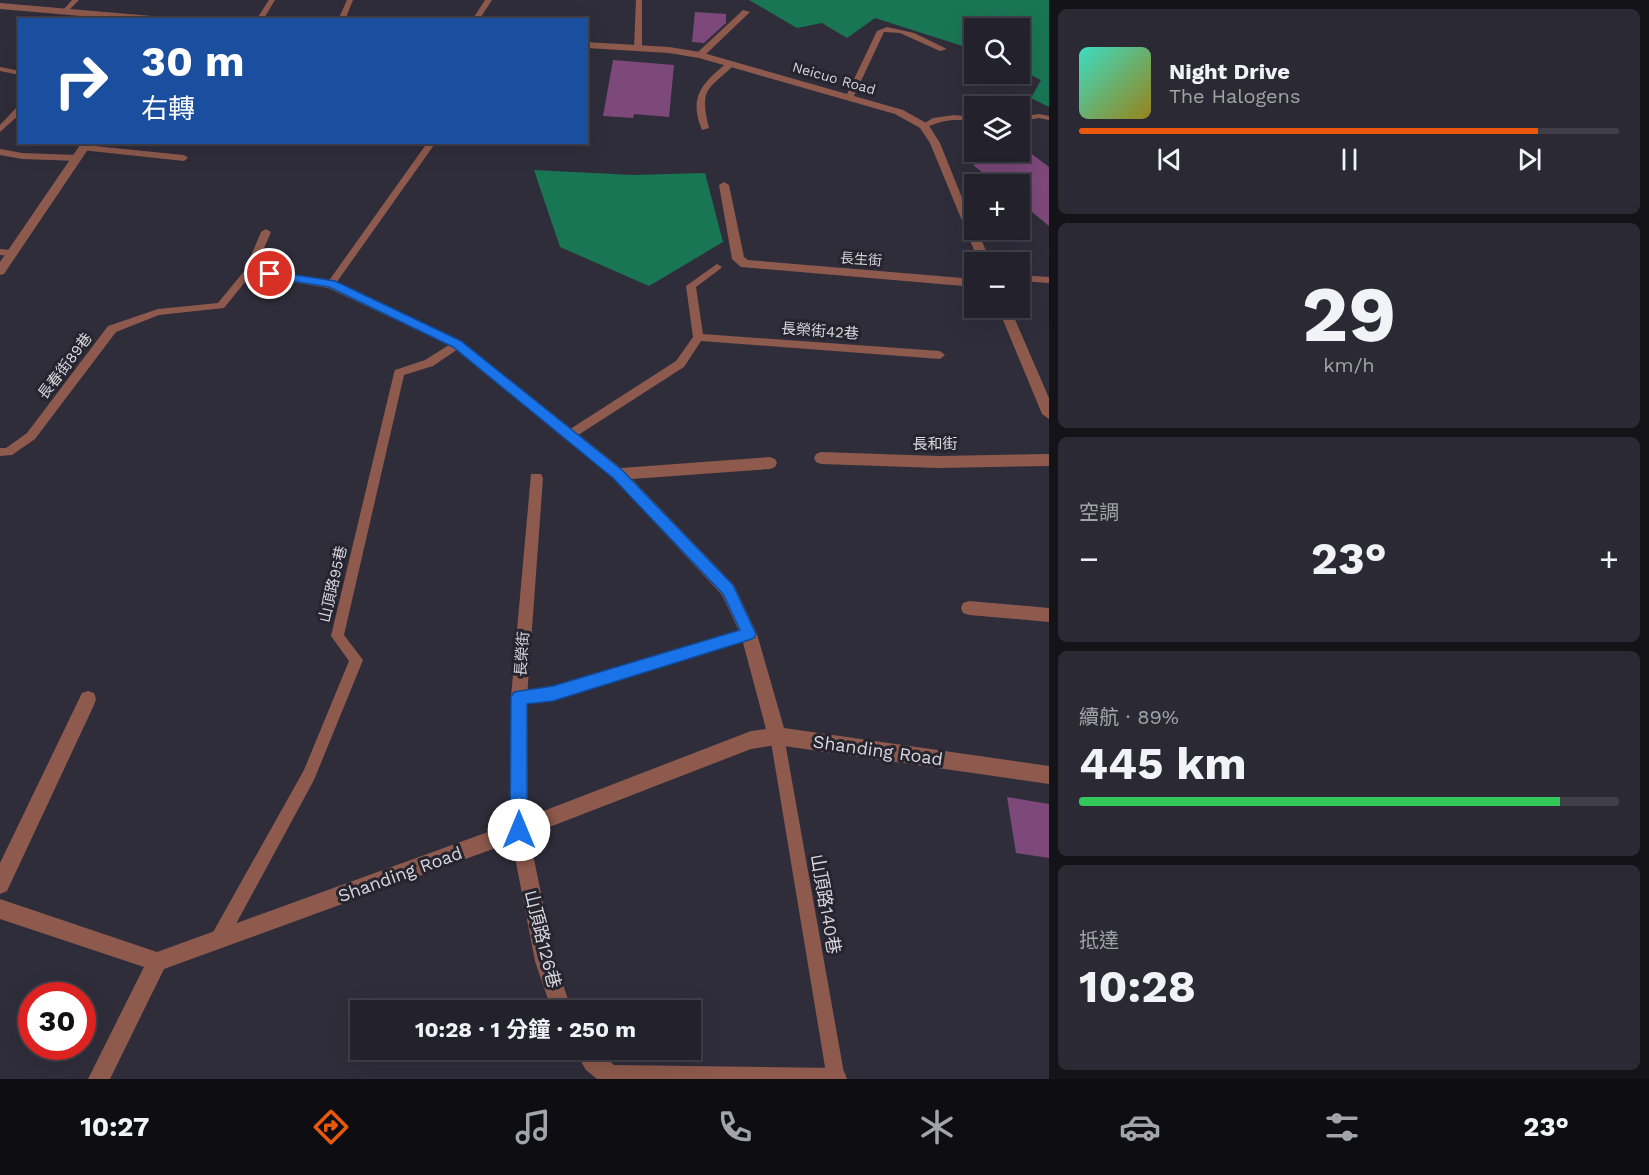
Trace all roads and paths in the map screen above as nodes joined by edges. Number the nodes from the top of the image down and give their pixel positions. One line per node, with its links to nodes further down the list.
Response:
1 (76, 0): 7 (lane)
2 (272, 0): 10 (lane)
3 (350, 0): 11 (lane)
4 (489, 0): 12 (lane)
5 (639, 0): 14 (lane)
6 (0, 6): 7 (street)
7 (66, 10): 9 (street)
8 (746, 12): 16 (lane)
9 (144, 18)
10 (260, 18)
11 (343, 18)
12 (476, 18)
13 (588, 45): 14 (street, Neicuo Road)
14 (638, 48): 16 (street, Neicuo Road)
15 (943, 49): 20 (lane)
16 (700, 55): 17 (street, Neicuo Road)
17 (731, 64): 20 (street, Neicuo Road); 26 (lane)
18 (0, 69): 19 (lane)
19 (18, 73)
20 (849, 98): 25 (street, Neicuo Road)
21 (18, 111): 27 (lane)
22 (964, 118): 25 (lane)
23 (1030, 118): 24 (lane)
24 (1049, 118)
25 (924, 126): 36 (street)
26 (705, 128)
27 (0, 130)
28 (86, 145): 31 (street); 32 (lane)
29 (430, 145): 44 (lane)
30 (0, 152): 31 (lane)
31 (77, 158): 37 (street)
32 (184, 158)
33 (724, 185): 43 (street, 長生街)
34 (266, 232): 40 (lane, 長春街89巷)
35 (0, 252): 37 (lane)
36 (981, 252)
37 (12, 253): 39 (street)
38 (717, 267): 46 (lane)
39 (0, 271)
40 (249, 271): 44 (street); 51 (lane, 長春街89巷)
41 (1030, 279): 42 (lane)
42 (1049, 280)
43 (964, 282)
44 (331, 284): 47 (street)
45 (1008, 318): 49 (street)
46 (698, 337): 48 (lane, 長榮街42巷); 50 (lane)
47 (457, 344): 50 (street); 67 (lane, 山頂路95巷)
48 (940, 355)
49 (1049, 414)
50 (568, 436): 55 (street)
51 (0, 452)
52 (821, 458): 53 (street, 長和街)
53 (1049, 460)
54 (770, 463): 55 (street)
55 (618, 474): 59 (street)
56 (536, 478): 60 (street, 長榮街)
57 (969, 608): 58 (street)
58 (1049, 615)
59 (749, 634): 60 (lane); 62 (street)
60 (519, 697): 64 (street, 長榮街)
61 (88, 699): 65 (street)
62 (777, 736): 63 (street, Shanding Road); 64 (street, Shanding Road); 72 (lane, 山頂路140巷)
63 (1049, 775)
64 (519, 830): 67 (street, Shanding Road); 69 (street, 山頂路126巷)
65 (0, 884)
66 (0, 909): 68 (street)
67 (218, 940): 68 (street, Shanding Road)
68 (157, 962): 71 (street)
69 (558, 1000)
70 (591, 1060): 72 (street)
71 (99, 1079)
72 (836, 1079)

